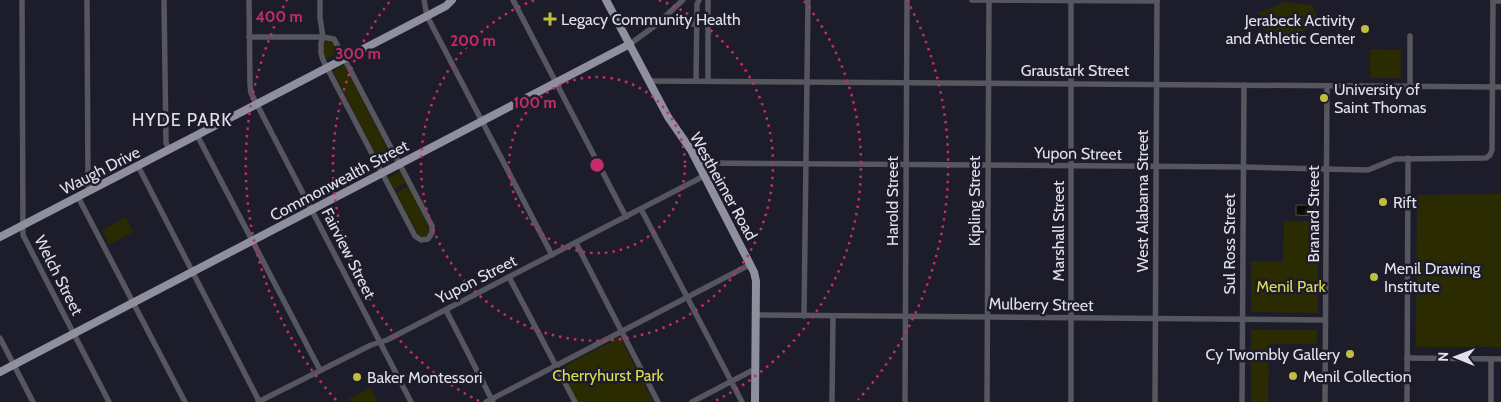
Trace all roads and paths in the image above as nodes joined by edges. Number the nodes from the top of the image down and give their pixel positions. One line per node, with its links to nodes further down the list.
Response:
1 (22, 0): 67 (street, Welch Street)
2 (88, 0): 62 (street)
3 (164, 0): 48 (street)
4 (249, 0): 26 (street, Fairview Street)
5 (320, 0): 27 (street)
6 (424, 0): 22 (street)
7 (459, 0): 21 (street)
8 (513, 0): 35 (street)
9 (606, 0): 28 (main road, Westheimer Road)
10 (682, 0): 24 (street, Commonwealth Street)
11 (699, 0): 23 (street)
12 (708, 0): 33 (street)
13 (808, 0): 34 (street)
14 (907, 0): 36 (street, Harold Street)
15 (972, 0): 16 (street)
16 (989, 0): 18 (street); 37 (street, Kipling Street)
17 (1493, 0): 20 (street); 43 (street)
18 (1072, 1): 19 (street); 38 (street, Marshall Street)
19 (1157, 1): 39 (street, West Alabama Street)
20 (1501, 1)
21 (449, 3): 22 (main road, Waugh Drive)
22 (426, 16): 29 (main road, Waugh Drive); 46 (street)
23 (697, 24): 24 (street); 32 (street)
24 (656, 25): 28 (street, Commonwealth Street)
25 (1410, 36): 42 (street)
26 (249, 37): 27 (street); 45 (street, Fairview Street)
27 (323, 37): 29 (street); 30 (street)
28 (630, 44): 31 (main road, Westheimer Road); 35 (main road, Commonwealth Street)
29 (345, 59): 30 (main road, Waugh Drive); 51 (street)
30 (327, 68): 45 (main road, Waugh Drive); 60 (street)
31 (649, 81): 32 (street, Graustark Street); 50 (main road, Westheimer Road)
32 (696, 81): 33 (street, Graustark Street)
33 (708, 81): 34 (street, Graustark Street)
34 (807, 82): 36 (street, Graustark Street); 52 (street)
35 (555, 83): 46 (main road, Commonwealth Street); 66 (street)
36 (907, 83): 37 (street, Graustark Street); 54 (street, Harold Street)
37 (989, 83): 38 (street, Graustark Street); 55 (street, Kipling Street)
38 (1072, 84): 39 (street, Graustark Street); 56 (street, Marshall Street)
39 (1156, 84): 40 (street, Graustark Street); 57 (street, West Alabama Street)
40 (1244, 85): 41 (street, Graustark Street); 58 (street, Sul Ross Street)
41 (1327, 86): 42 (street, Graustark Street); 59 (street, Branard Street)
42 (1410, 86): 43 (street, Graustark Street)
43 (1493, 87): 44 (street, Graustark Street); 49 (street, Yupon Street)
44 (1501, 87)
45 (256, 104): 47 (main road, Waugh Drive); 65 (street, Fairview Street)
46 (481, 121): 51 (main road, Commonwealth Street); 71 (street)
47 (197, 135): 48 (main road, Waugh Drive); 69 (street)
48 (169, 149): 53 (main road, Waugh Drive)
49 (1408, 158): 59 (street, Yupon Street); 91 (street)
50 (698, 163): 52 (street, Yupon Street); 61 (main road, Westheimer Road)
51 (399, 164): 60 (main road, Commonwealth Street); 60 (street)
52 (806, 165): 54 (street, Yupon Street); 79 (street)
53 (138, 166): 62 (main road, Waugh Drive); 73 (street)
54 (906, 166): 55 (street, Yupon Street); 81 (street, Harold Street)
55 (988, 166): 56 (street, Yupon Street); 82 (street, Kipling Street)
56 (1072, 166): 57 (street, Yupon Street); 83 (street, Marshall Street)
57 (1156, 167): 58 (street, Yupon Street); 84 (street, West Alabama Street)
58 (1243, 167): 59 (street, Yupon Street); 85 (street, Sul Ross Street)
59 (1327, 170): 86 (street, Branard Street)
60 (382, 172): 65 (main road, Commonwealth Street)
61 (704, 176): 64 (street, Yupon Street); 72 (main road, Westheimer Road)
62 (89, 191): 63 (main road, Waugh Drive)
63 (78, 197): 67 (main road, Waugh Drive); 76 (street)
64 (641, 209): 66 (street, Yupon Street); 75 (street)
65 (312, 210): 69 (main road, Commonwealth Street); 90 (street, Fairview Street)
66 (626, 217): 70 (street, Yupon Street)
67 (23, 225): 68 (main road, Waugh Drive); 88 (street, Welch Street)
68 (0, 237)
69 (252, 241): 73 (main road, Commonwealth Street); 97 (street)
70 (576, 243): 71 (street, Yupon Street); 87 (street)
71 (552, 255): 74 (street, Yupon Street)
72 (751, 264): 75 (street); 78 (main road, Westheimer Road)
73 (192, 271): 76 (main road, Commonwealth Street); 104 (street)
74 (509, 277): 77 (street, Yupon Street); 95 (street)
75 (687, 297): 87 (street); 99 (street)
76 (134, 303): 88 (main road, Commonwealth Street); 103 (street)
77 (446, 310): 90 (street, Yupon Street); 100 (street)
78 (756, 315): 79 (street, Mulberry Street); 96 (main road, Westheimer Road)
79 (804, 316): 80 (street, Mulberry Street)
80 (832, 316): 81 (street, Mulberry Street); 111 (street)
81 (906, 317): 82 (street, Mulberry Street); 112 (street, Harold Street)
82 (988, 317): 83 (street, Mulberry Street); 113 (street, Kipling Street)
83 (1071, 318): 84 (street, Mulberry Street); 114 (street, Marshall Street)
84 (1155, 319): 85 (street, Mulberry Street); 115 (street, West Alabama Street)
85 (1243, 320): 86 (street, Mulberry Street); 116 (street, Sul Ross Street)
86 (1326, 320): 117 (street, Branard Street)
87 (622, 331): 95 (street); 107 (street)
88 (74, 334): 94 (main road, Commonwealth Street); 102 (street, Welch Street)
89 (0, 338): 94 (street)
90 (380, 342): 97 (street, Yupon Street); 105 (street, Fairview Street)
91 (1407, 358): 92 (street); 118 (street)
92 (1491, 359): 93 (street); 119 (street)
93 (1501, 359)
94 (14, 365): 98 (main road, Commonwealth Street); 101 (street)
95 (555, 366): 100 (street); 106 (street)
96 (755, 369): 99 (street); 110 (main road, Westheimer Road)
97 (320, 370): 104 (street, Yupon Street)
98 (0, 372)
99 (731, 382): 108 (street); 109 (street)
100 (490, 401)
101 (33, 402)
102 (109, 402)
103 (185, 402)
104 (258, 402)
105 (410, 402)
106 (574, 402)
107 (658, 402)
108 (692, 402)
109 (742, 402)
110 (755, 402)
111 (832, 402)
112 (905, 402)
113 (987, 402)
114 (1071, 402)
115 (1155, 402)
116 (1242, 402)
117 (1325, 402)
118 (1407, 402)
119 (1491, 402)

